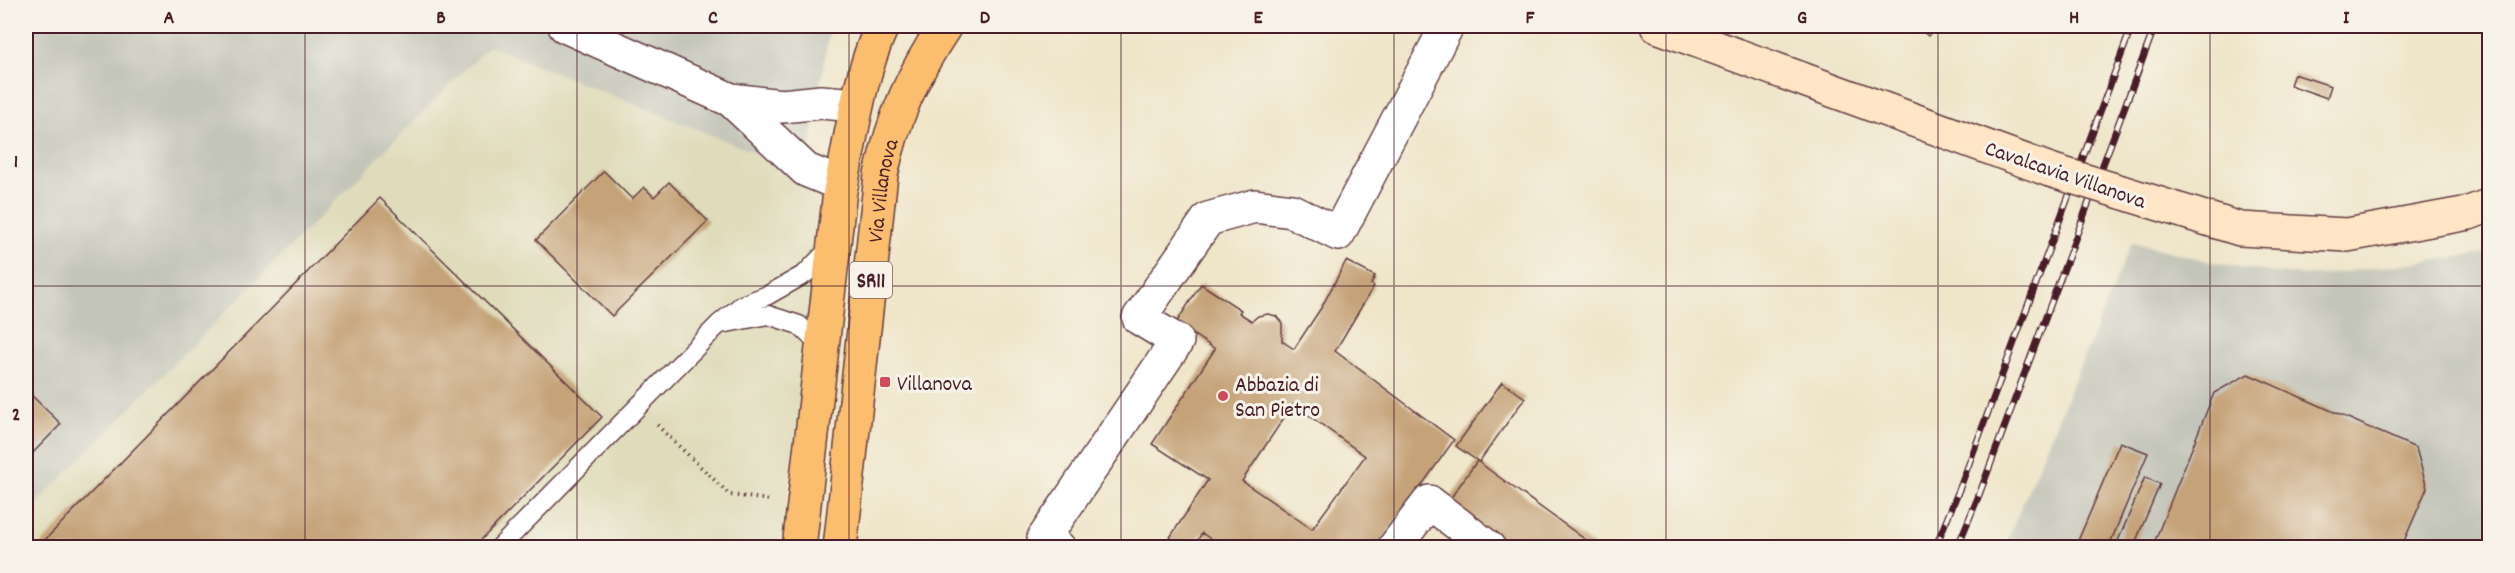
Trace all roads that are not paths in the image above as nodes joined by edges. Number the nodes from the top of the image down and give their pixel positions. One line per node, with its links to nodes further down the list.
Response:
1 (565, 26): 6 (street)
2 (882, 26): 7 (main road, Via Villanova / SR11)
3 (945, 26): 15 (main road, Via Villanova / SR11)
4 (1447, 26): 16 (street)
5 (1657, 26): 9 (street, Cavalcavia Villanova, bridge)
6 (731, 100): 7 (street); 8 (street)
7 (856, 105): 8 (main road, Via Villanova / SR11)
8 (842, 182): 10 (main road, Via Villanova / SR11)
9 (2490, 204)
10 (834, 243): 11 (lane); 12 (main road, Via Villanova / SR11)
11 (719, 324): 12 (lane); 13 (lane)
12 (823, 348): 14 (main road, Via Villanova / SR11)
13 (499, 548)
14 (799, 548)
15 (840, 548)
16 (1059, 548)
17 (1394, 548): 18 (street)
18 (1489, 548)

